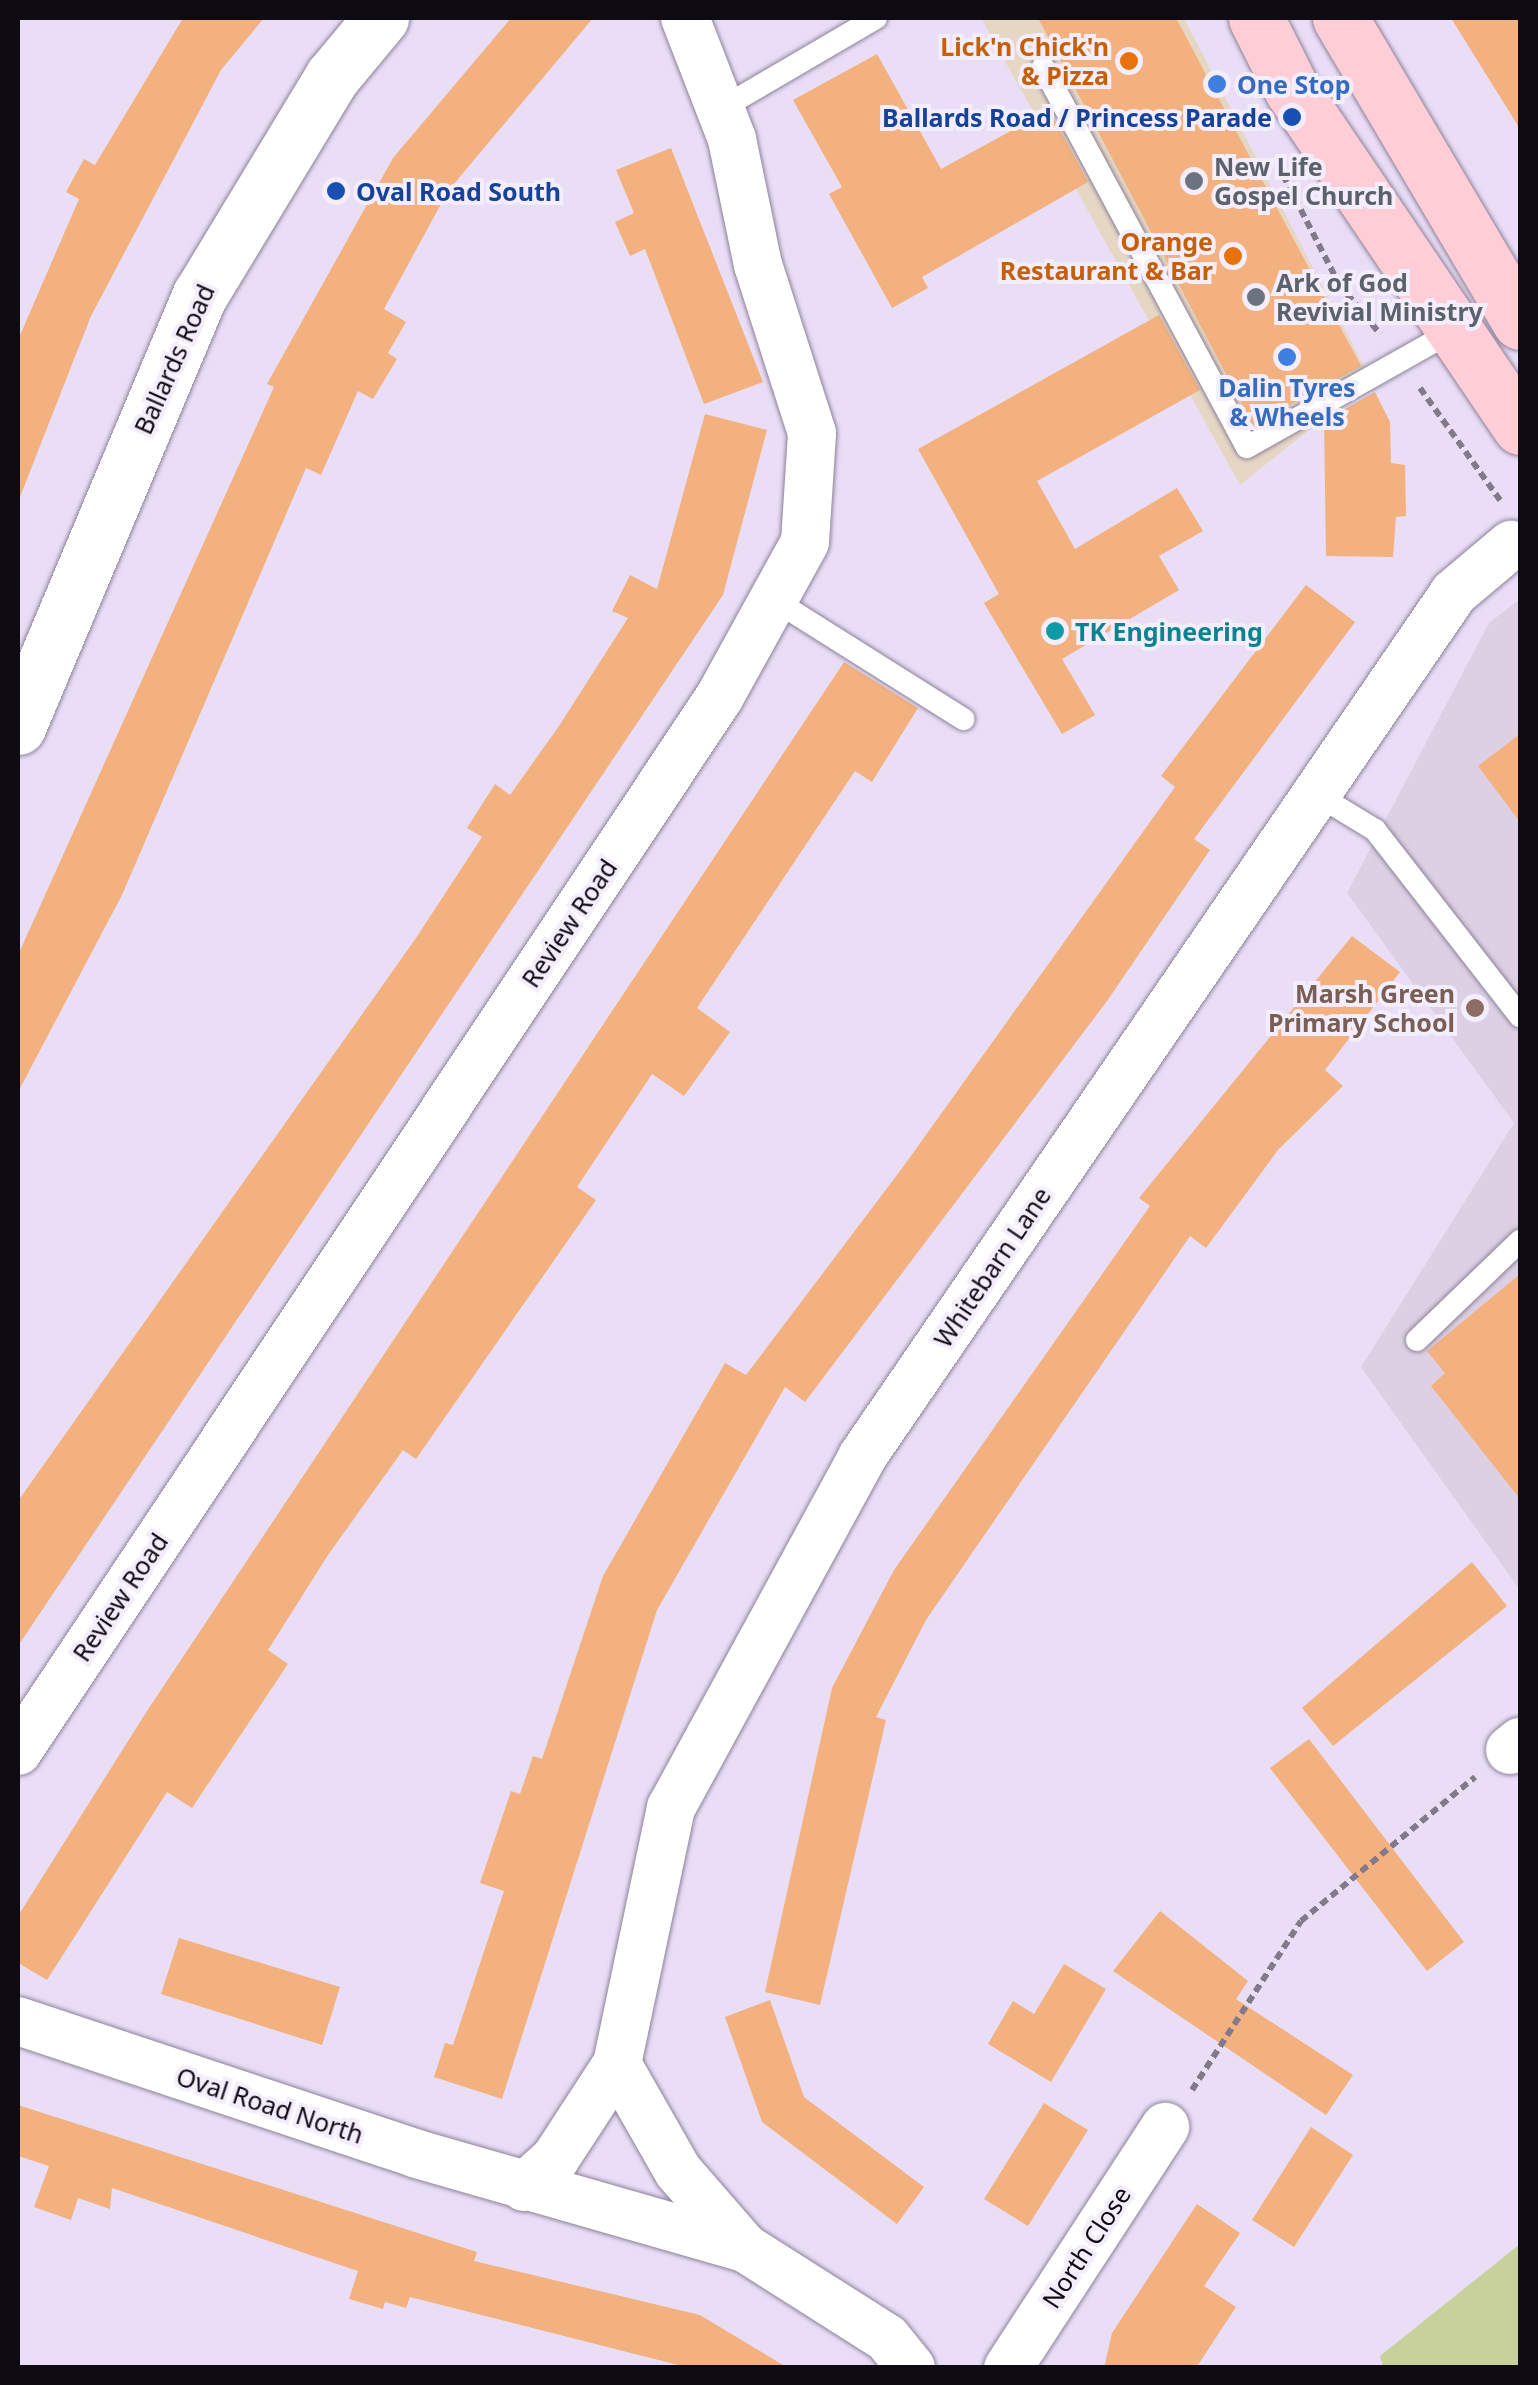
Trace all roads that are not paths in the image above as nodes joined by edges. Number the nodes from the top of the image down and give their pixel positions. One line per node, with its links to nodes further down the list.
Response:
1 (381, 18): 14 (main road, Ballards Road)
2 (685, 18): 7 (street, Review Road)
3 (876, 18): 7 (lane)
4 (1256, 18): 9 (main road)
5 (1340, 18): 8 (main road)
6 (1043, 67): 9 (lane)
7 (717, 111): 12 (street, Review Road)
8 (1520, 322)
9 (1453, 330): 10 (main road)
10 (1520, 427)
11 (1510, 529): 15 (street, Whitebarn Lane)
12 (779, 603): 13 (lane); 19 (street, Review Road)
13 (964, 718)
14 (18, 727)
15 (1316, 794): 16 (lane); 21 (street, Whitebarn Lane)
16 (1520, 1016)
17 (1520, 1241): 18 (lane)
18 (1417, 1340)
19 (18, 1751)
20 (18, 2021): 23 (street, Oval Road North)
21 (617, 2064): 23 (street, Whitebarn Lane); 24 (street)
22 (1165, 2128): 26 (street, North Close)
23 (524, 2187): 24 (street)
24 (745, 2248): 25 (street)
25 (911, 2368)
26 (1008, 2368)

